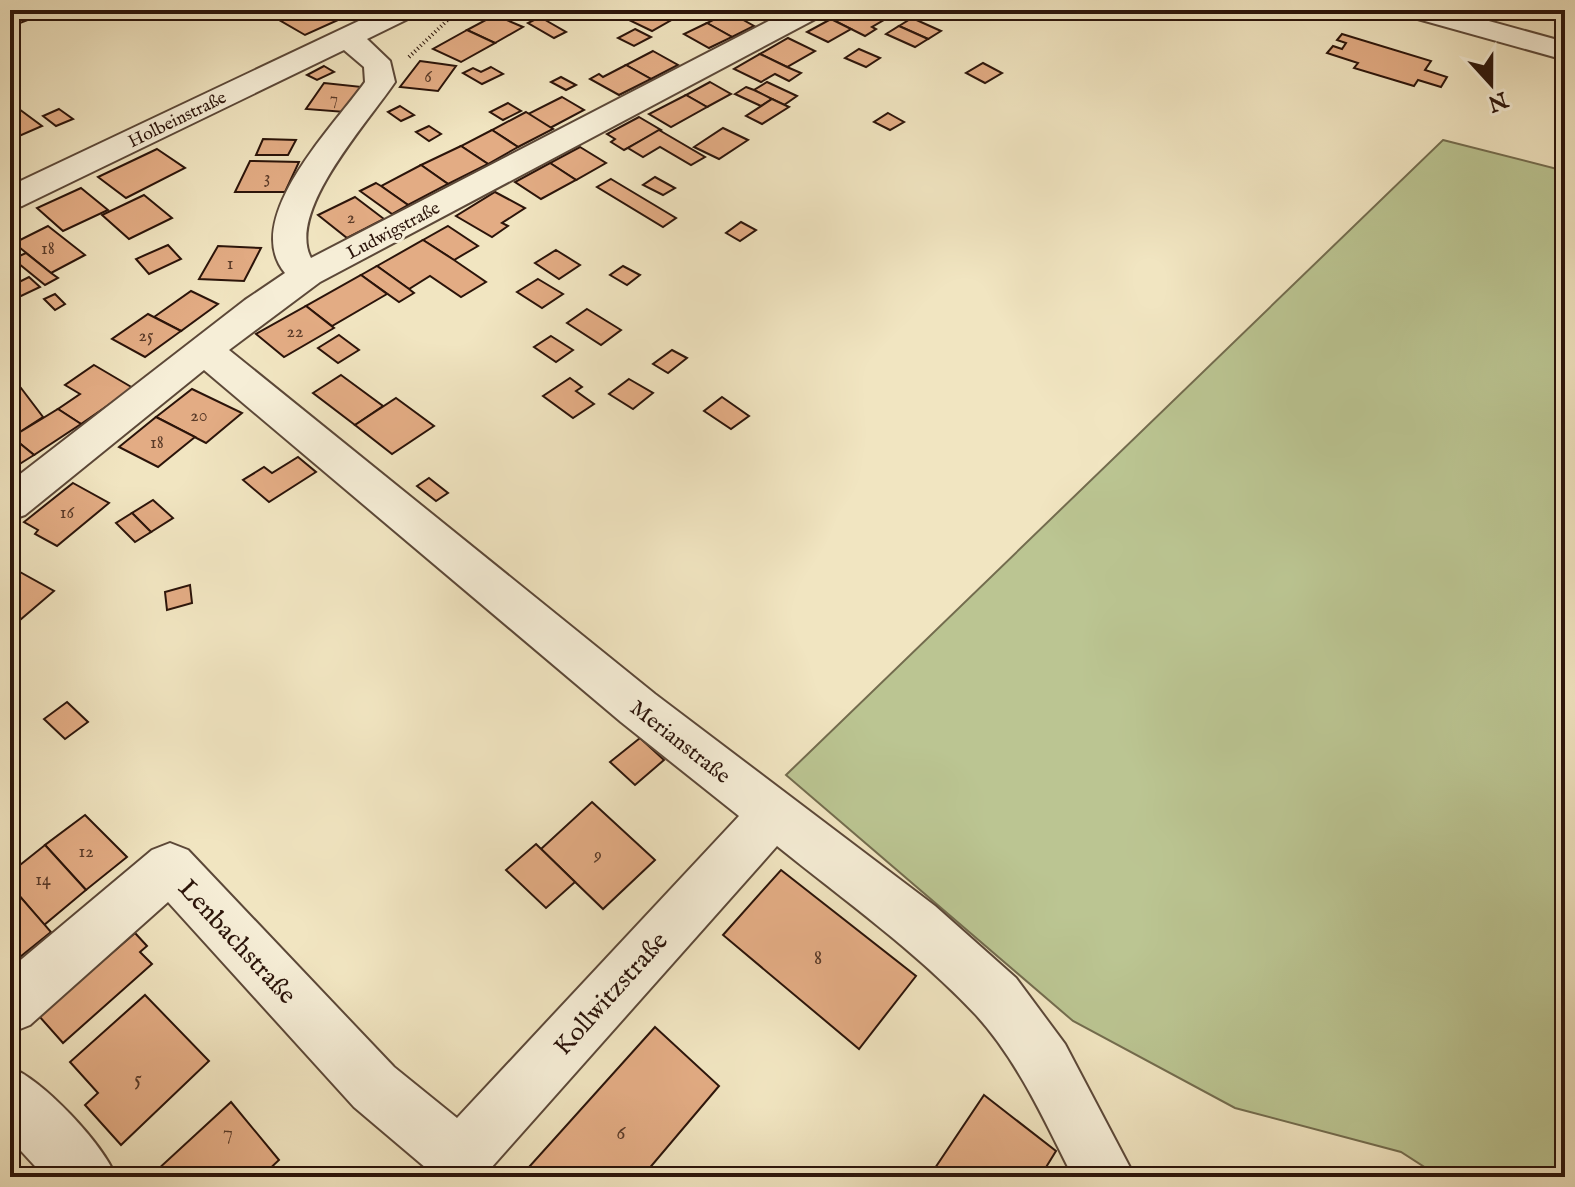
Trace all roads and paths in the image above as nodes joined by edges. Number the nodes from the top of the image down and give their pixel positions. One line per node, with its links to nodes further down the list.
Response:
1 (404, 10): 5 (street, Holbeinstraße)
2 (458, 10): 7 (path)
3 (811, 10): 9 (street, Ludwigstraße)
4 (1417, 10): 6 (street)
5 (345, 38): 7 (street); 8 (street, Holbeinstraße)
6 (1565, 51)
7 (381, 75): 9 (street)
8 (10, 199)
9 (308, 274): 10 (street, Ludwigstraße)
10 (204, 350): 11 (street, Ludwigstraße); 12 (street, Merianstraße)
11 (10, 504)
12 (773, 814): 15 (street, Kollwitzstraße); 17 (street, Merianstraße)
13 (10, 1005): 15 (street, Lenbachstraße)
14 (10, 1096): 16 (street)
15 (456, 1168)
16 (86, 1177)
17 (1105, 1177)

